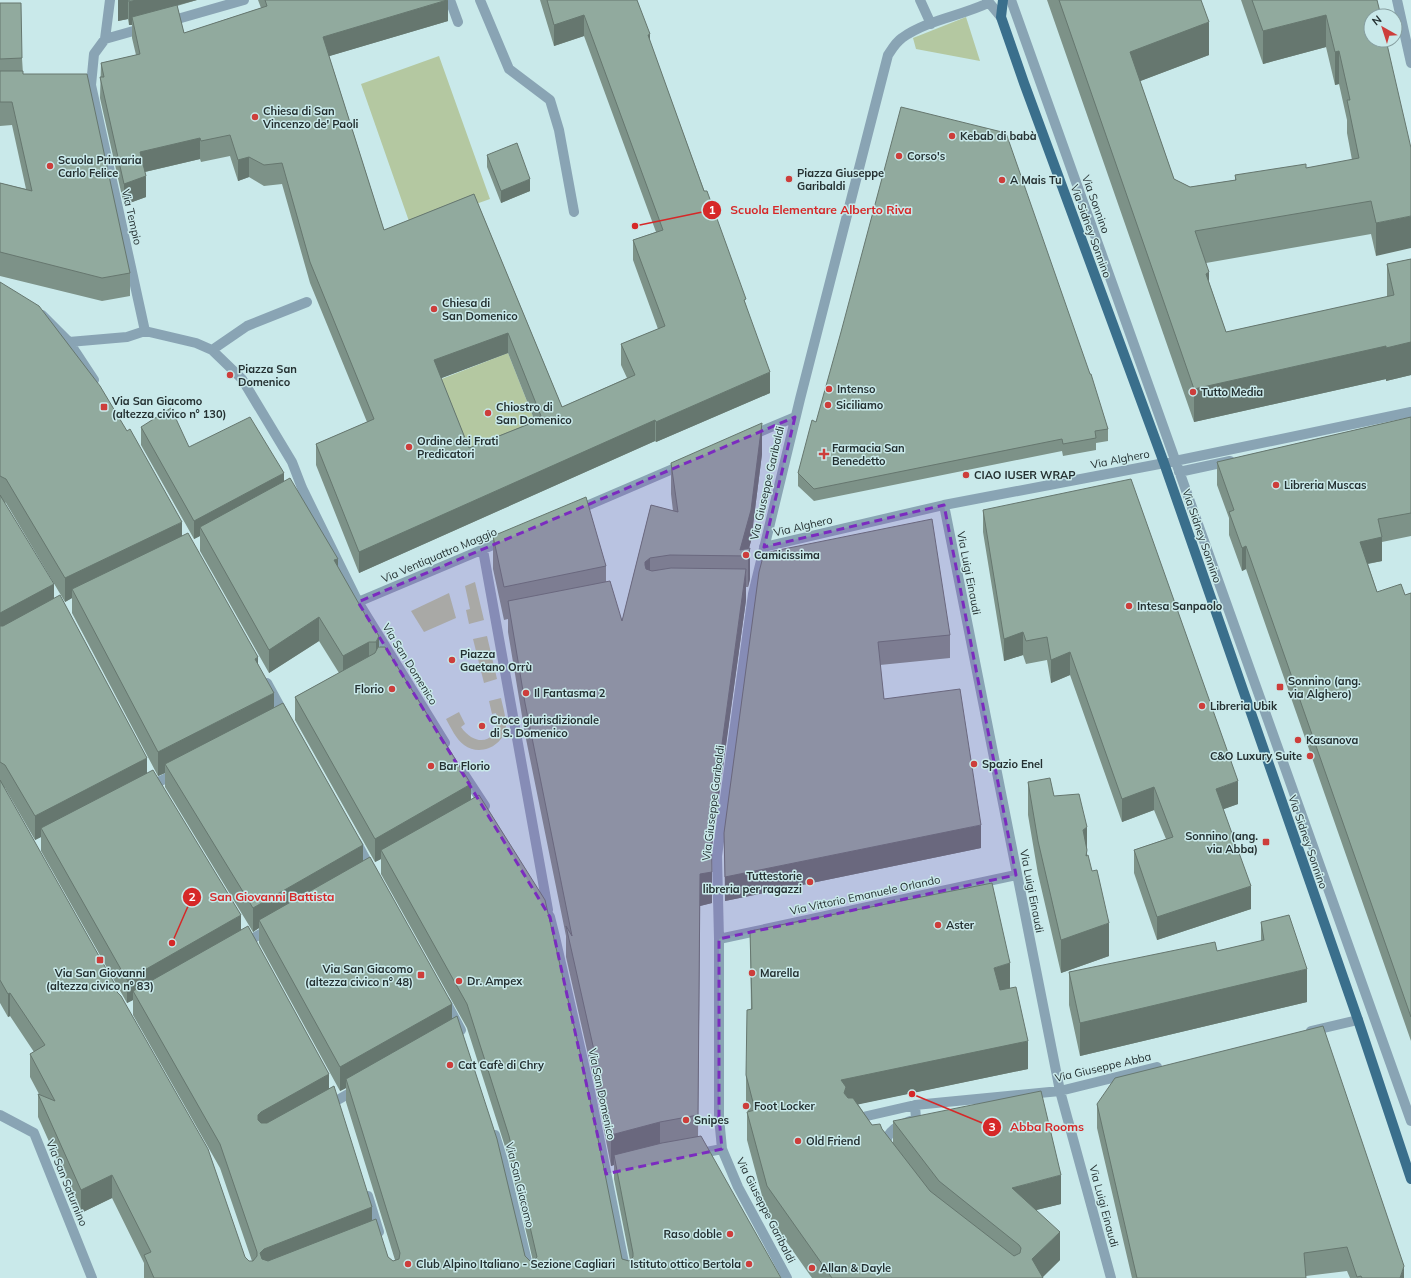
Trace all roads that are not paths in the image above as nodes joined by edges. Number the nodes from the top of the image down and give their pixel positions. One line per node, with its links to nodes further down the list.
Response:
1 (110, 0): 13 (street)
2 (244, 0): 13 (street)
3 (450, 0): 11 (street)
4 (480, 0): 17 (street)
5 (920, 0): 12 (street)
6 (1003, 0): 10 (main road)
7 (1011, 0): 29 (street, Via Sonnino)
8 (1397, 0): 14 (street)
9 (988, 1): 10 (street); 12 (street)
10 (1001, 17): 30 (main road, Via Sidney Sonnino)
11 (458, 22)
12 (931, 24): 25 (street)
13 (105, 39): 15 (street, Via Tempio)
14 (1411, 63)
15 (91, 84): 16 (street); 20 (street, Via Tempio)
16 (78, 86)
17 (574, 212)
18 (307, 302): 22 (street)
19 (32, 307): 21 (street)
20 (145, 332): 21 (street); 22 (street)
21 (69, 342): 23 (street)
22 (212, 350): 37 (street, Via San Domenico)
23 (99, 388)
24 (1411, 412): 29 (street, Via Alghero)
25 (795, 418): 26 (street); 35 (street, Via Giuseppe Garibaldi)
26 (738, 442)
27 (1240, 459): 31 (street)
28 (694, 460): 33 (street)
29 (1175, 461): 30 (street, Via Alghero); 31 (street, Via Sonnino)
30 (1164, 463): 32 (street, Via Alghero); 56 (main road, Via Sidney Sonnino)
31 (1179, 472): 66 (street, Via Sonnino)
32 (944, 505): 35 (street, Via Alghero); 49 (street, Via Luigi Einaudi)
33 (570, 513)
34 (512, 538): 36 (street, Via Ventiquattro Maggio)
35 (764, 547): 53 (street, Via Giuseppe Garibaldi)
36 (483, 550): 37 (street, Via Ventiquattro Maggio); 51 (street, Via San Domenico)
37 (358, 602): 38 (street, Via San Domenico)
38 (393, 659): 39 (street); 42 (street, Via San Domenico)
39 (382, 665)
40 (260, 671): 41 (street)
41 (288, 720)
42 (452, 753)
43 (189, 767): 45 (street)
44 (460, 767): 46 (street)
45 (141, 791)
46 (475, 813)
47 (353, 836): 48 (street)
48 (373, 872)
49 (1016, 875): 53 (street, Via Vittorio Emanuele Orlando); 61 (street, Via Luigi Einaudi)
50 (534, 889): 51 (street, Via San Domenico)
51 (550, 917): 76 (street, Via San Domenico)
52 (277, 925): 54 (street)
53 (719, 939): 68 (street, Via Giuseppe Garibaldi)
54 (237, 948)
55 (442, 995): 57 (street)
56 (1358, 1020): 58 (street); 71 (main road, Via Sidney Sonnino)
57 (460, 1033)
58 (1302, 1033)
59 (1166, 1065): 61 (street, Via Giuseppe Abba)
60 (366, 1084): 63 (street)
61 (1060, 1091): 62 (street, Via Giuseppe Abba); 78 (street, Via Luigi Einaudi)
62 (915, 1105): 65 (street, Via Giuseppe Abba); 70 (street)
63 (318, 1111)
64 (0, 1115): 74 (street, Via San Saturnino)
65 (850, 1120)
66 (1411, 1121)
67 (491, 1125): 75 (street, Via San Giacomo)
68 (722, 1149): 69 (street); 77 (street, Via Giuseppe Garibaldi)
69 (684, 1156)
70 (891, 1159)
71 (1411, 1179)
72 (366, 1190): 73 (street)
73 (378, 1238)
74 (92, 1278)
75 (531, 1278)
76 (627, 1278)
77 (787, 1278)
78 (1111, 1278)

